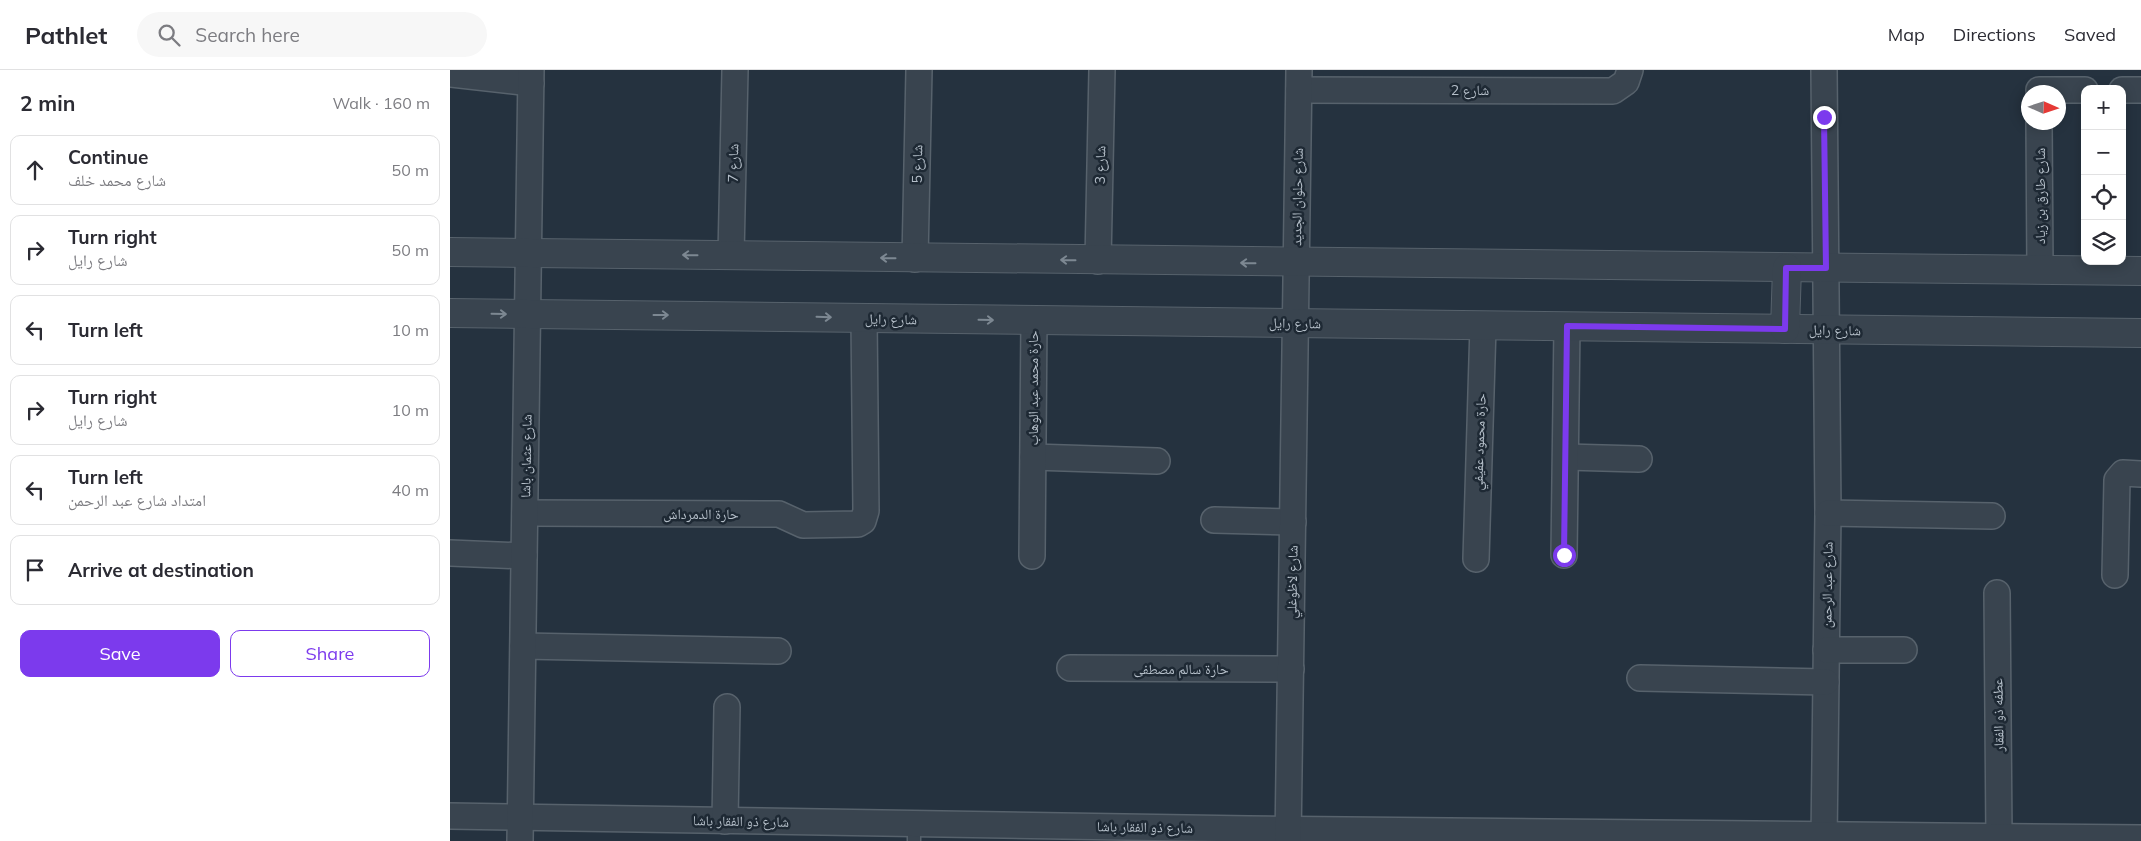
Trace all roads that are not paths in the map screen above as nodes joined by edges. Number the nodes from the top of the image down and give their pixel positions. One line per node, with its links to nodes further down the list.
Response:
1 (736, 70): 16 (street, شارع 7)
2 (920, 70): 17 (street, شارع 5)
3 (1102, 70): 18 (street, شارع 3)
4 (1630, 70): 8 (street, شارع 2)
5 (1824, 70): 21 (street, شارع عبد الرحمن)
6 (450, 74): 7 (street)
7 (531, 77): 15 (street, شارع عثمان باشا)
8 (1299, 80): 19 (street, شارع حلوان الجديد)
9 (2039, 84): 10 (street)
10 (2081, 89)
11 (2126, 90): 12 (street)
12 (2141, 90)
13 (2039, 130): 22 (street, شارع طارق بن زياد)
14 (450, 252): 15 (street)
15 (528, 254): 16 (street, one-way to 15); 25 (street, شارع عثمان باشا)
16 (731, 256): 17 (street, one-way to 16)
17 (915, 259): 18 (street, one-way to 17)
18 (1098, 261): 19 (street, one-way to 18)
19 (1296, 263): 20 (street); 28 (street, شارع حلوان الجديد)
20 (1786, 268): 21 (street); 31 (street)
21 (1826, 268): 22 (street); 32 (street, شارع عبد الرحمن)
22 (2040, 270): 23 (street)
23 (2141, 272)
24 (450, 313): 25 (street, شارع رايل, one-way to 25)
25 (528, 314): 26 (street, شارع رايل, one-way to 26); 39 (street, شارع عثمان باشا)
26 (864, 318): 27 (street, شارع رايل, one-way to 27); 39 (street, حارة الدمرداش)
27 (1034, 320): 28 (street, شارع رايل); 34 (street, حارة محمد عبد الوهاب)
28 (1296, 323): 29 (street, شارع رايل); 43 (street, شارع لاظوغلي)
29 (1483, 326): 30 (street, شارع رايل); 48 (street, حارة محمود عفيفي)
30 (1567, 326): 31 (street, شارع رايل); 35 (street)
31 (1785, 329): 32 (street, شارع رايل)
32 (1827, 330): 33 (street, شارع رايل); 40 (street, شارع عبد الرحمن)
33 (2141, 333)
34 (1033, 456): 37 (street, حارة محمد عبد الوهاب); 47 (street, حارة محمد عبد الوهاب)
35 (1566, 457): 36 (street); 45 (street)
36 (1639, 459)
37 (1157, 461)
38 (2141, 474): 49 (street)
39 (525, 513): 46 (street, شارع عثمان باشا)
40 (1828, 513): 41 (street); 52 (street, شارع عبد الرحمن)
41 (1992, 516)
42 (1214, 520): 43 (street)
43 (1293, 522): 56 (street, شارع لاظوغلي)
44 (450, 553): 46 (street)
45 (1564, 555)
46 (524, 556): 51 (street, شارع عثمان باشا)
47 (1032, 556)
48 (1476, 559)
49 (2115, 575)
50 (1996, 593): 67 (street, عطفه ذو الفقار)
51 (523, 646): 54 (street); 62 (street, شارع عثمان باشا)
52 (1826, 650): 53 (street); 58 (street, شارع عبد الرحمن)
53 (1904, 650)
54 (778, 651)
55 (1070, 668): 56 (street, حارة سالم مصطفى)
56 (1291, 669): 66 (street, شارع لاظوغلي)
57 (1640, 678): 58 (street)
58 (1826, 682): 68 (street, شارع عبد الرحمن)
59 (727, 707): 61 (street)
60 (450, 816): 62 (street, شارع ذو الفقار باشا)
61 (725, 821): 63 (street, شارع ذو الفقار باشا); 64 (street, شارع ذو الفقار باشا)
62 (520, 829): 63 (street, شارع ذو الفقار باشا)
63 (679, 830)
64 (775, 831): 65 (street, شارع ذو الفقار باشا)
65 (914, 832): 66 (street, شارع ذو الفقار باشا)
66 (1288, 835): 68 (street, شارع ذو الفقار باشا)
67 (1999, 837): 68 (street, شارع ذو الفقار باشا); 69 (street, شارع ذو الفقار باشا)
68 (1824, 838)
69 (2141, 838)

